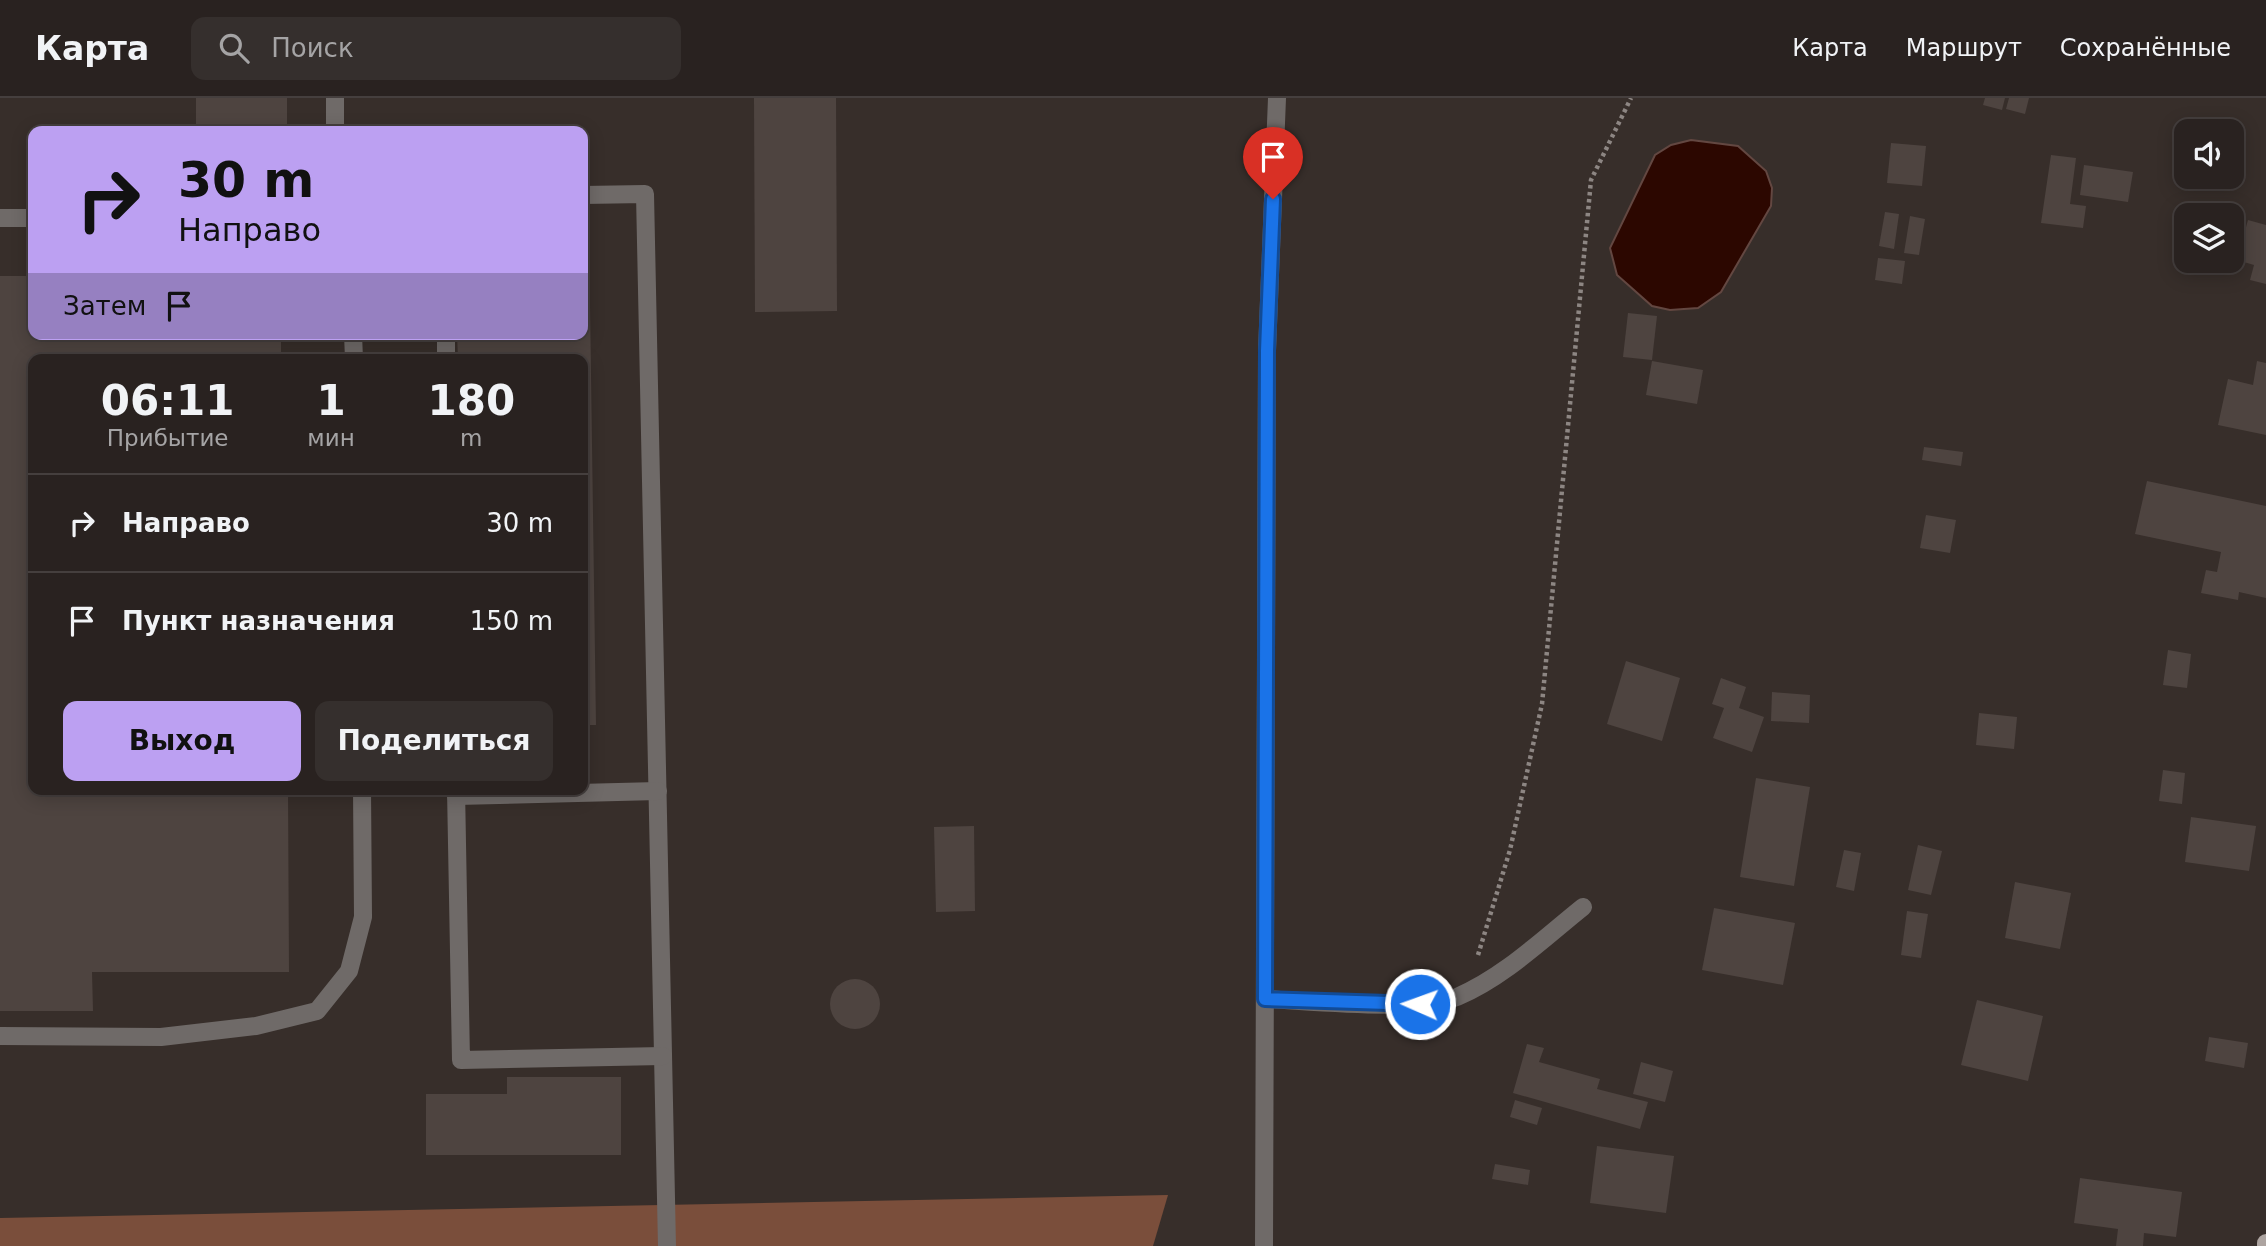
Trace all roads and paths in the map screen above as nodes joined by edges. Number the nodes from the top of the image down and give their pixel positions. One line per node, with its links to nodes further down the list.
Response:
1 (335, 98): 4 (street)
2 (1277, 98): 14 (street)
3 (1631, 98): 13 (path)
4 (335, 126)
5 (588, 195): 8 (street)
6 (0, 218): 7 (street)
7 (28, 218)
8 (658, 791): 9 (street); 16 (street)
9 (588, 792)
10 (362, 795): 15 (street)
11 (456, 795): 16 (street)
12 (1583, 907): 14 (street)
13 (1478, 956)
14 (1265, 999): 18 (street)
15 (0, 1037)
16 (663, 1056): 17 (street)
17 (667, 1246)
18 (1264, 1246)

